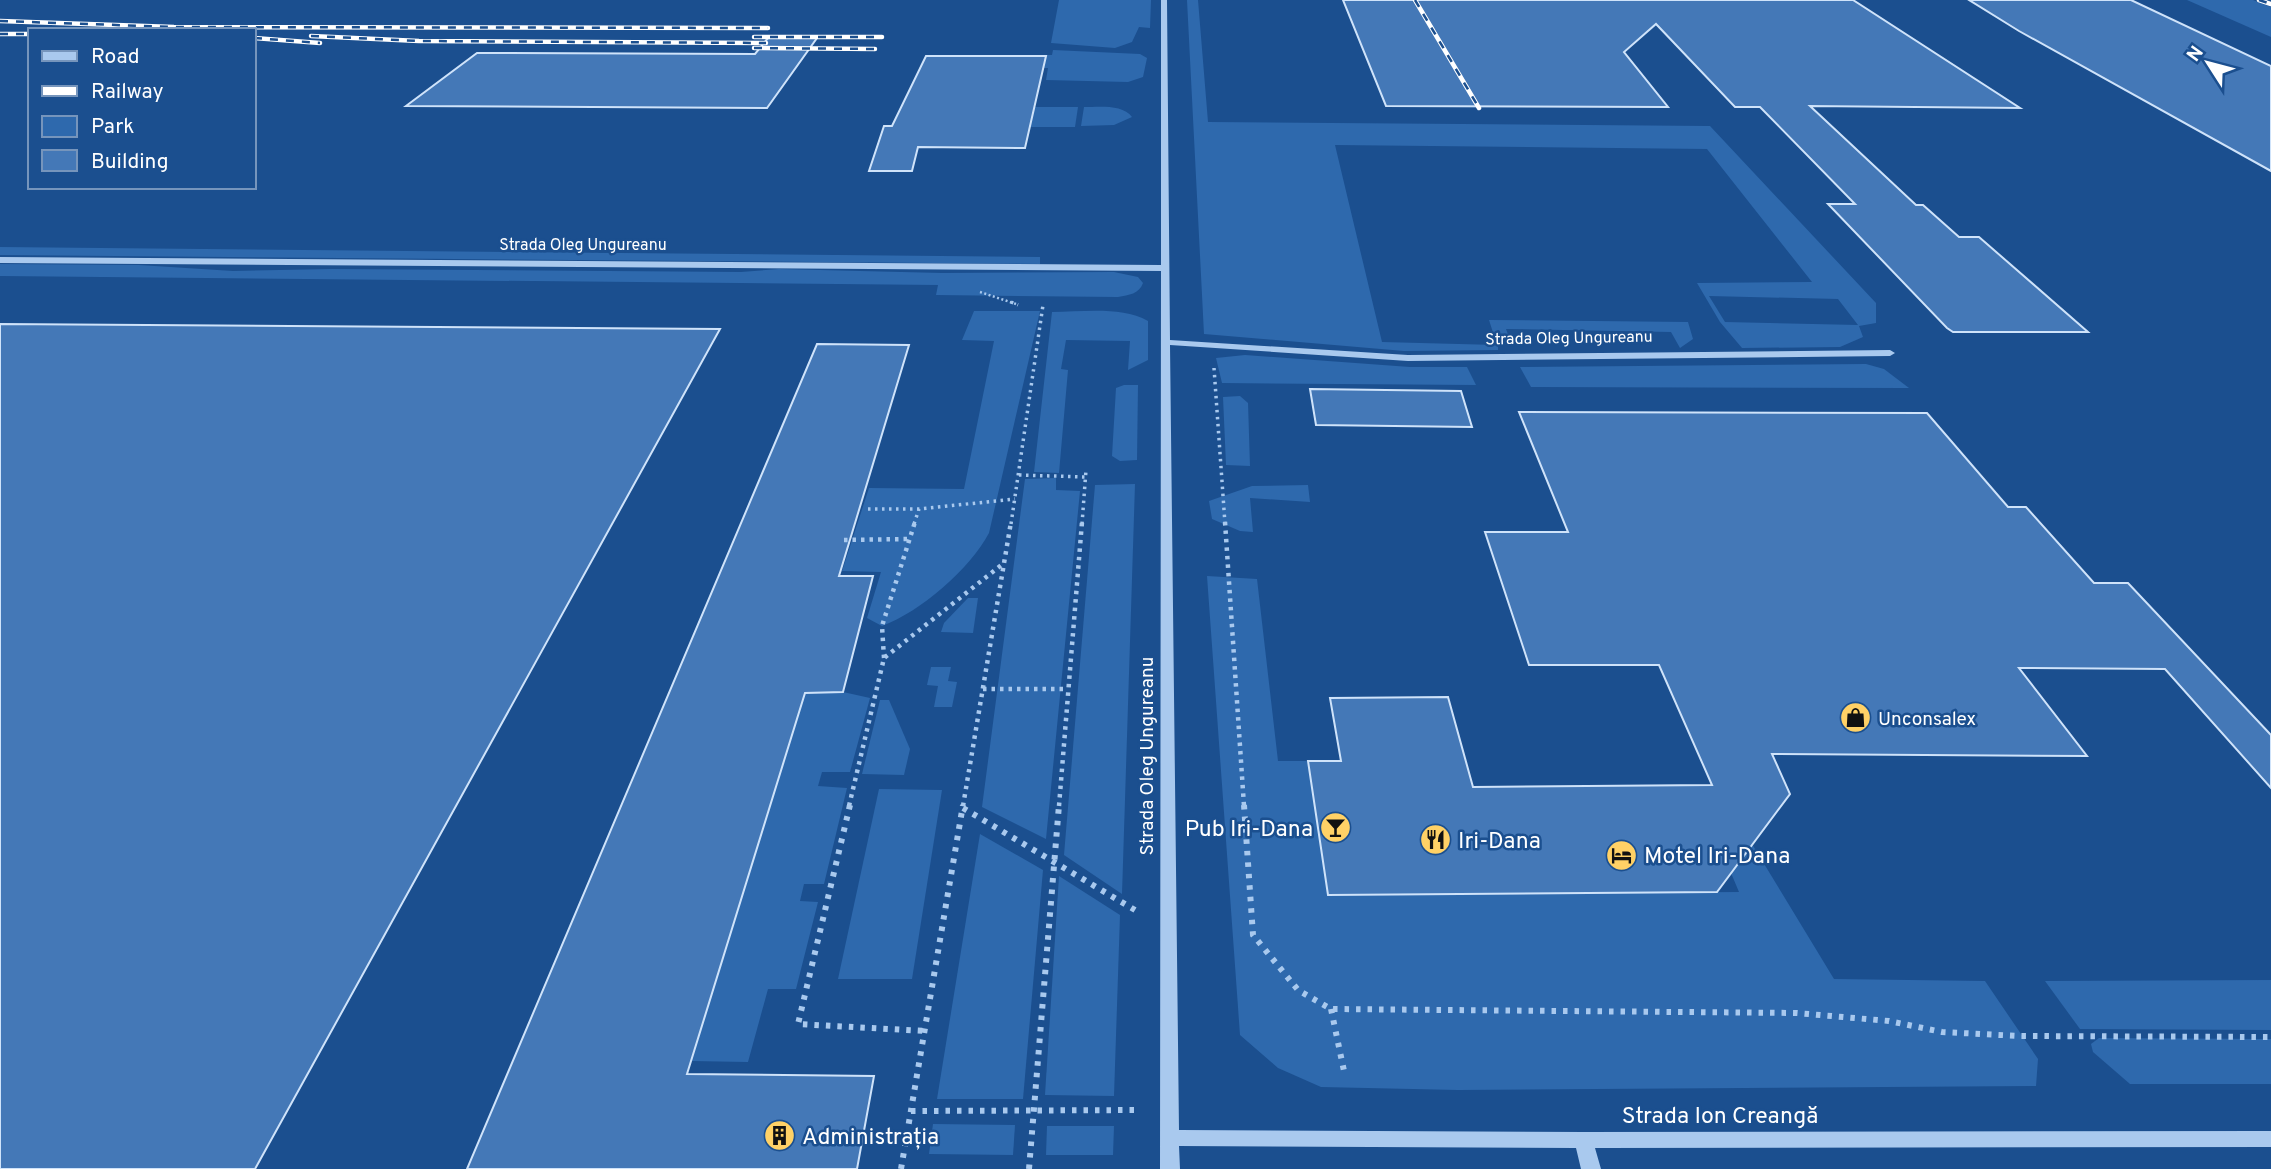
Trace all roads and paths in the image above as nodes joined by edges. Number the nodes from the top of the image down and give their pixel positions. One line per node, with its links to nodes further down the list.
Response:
1 (1164, 0): 3 (street, Strada Oleg Ungureanu)
2 (0, 260): 3 (street, Strada Oleg Ungureanu)
3 (1165, 268): 5 (street, Strada Oleg Ungureanu)
4 (1043, 305): 9 (path)
5 (1165, 342): 6 (lane, Strada Oleg Ungureanu); 22 (street, Strada Oleg Ungureanu)
6 (1213, 345): 7 (lane, Strada Oleg Ungureanu); 23 (path)
7 (1890, 353)
8 (1086, 470): 10 (path)
9 (1019, 475): 10 (path); 11 (path)
10 (1086, 477): 19 (path)
11 (1015, 499): 13 (path); 16 (path)
12 (868, 509): 13 (path)
13 (919, 509): 14 (path)
14 (911, 539): 15 (path); 17 (path)
15 (844, 540)
16 (1004, 563): 17 (path); 18 (path)
17 (884, 658): 24 (path)
18 (983, 689): 19 (path); 20 (path)
19 (1068, 689): 21 (path)
20 (963, 808): 21 (path); 24 (path)
21 (1054, 864): 22 (path); 27 (path)
22 (1168, 929): 28 (street, Strada Oleg Ungureanu)
23 (1331, 1009): 25 (path); 26 (path)
24 (925, 1031): 29 (path)
25 (2271, 1037)
26 (1343, 1071)
27 (1033, 1110): 28 (path); 29 (path); 34 (path)
28 (1170, 1110): 30 (street, Strada Oleg Ungureanu)
29 (911, 1111): 33 (path)
30 (1169, 1138): 32 (street, Strada Ion Creangă); 35 (street, Strada Oleg Ungureanu)
31 (2271, 1139): 32 (street, Strada Ion Creangă)
32 (1583, 1140): 36 (street)
33 (901, 1169)
34 (1029, 1169)
35 (1170, 1169)
36 (1591, 1169)

